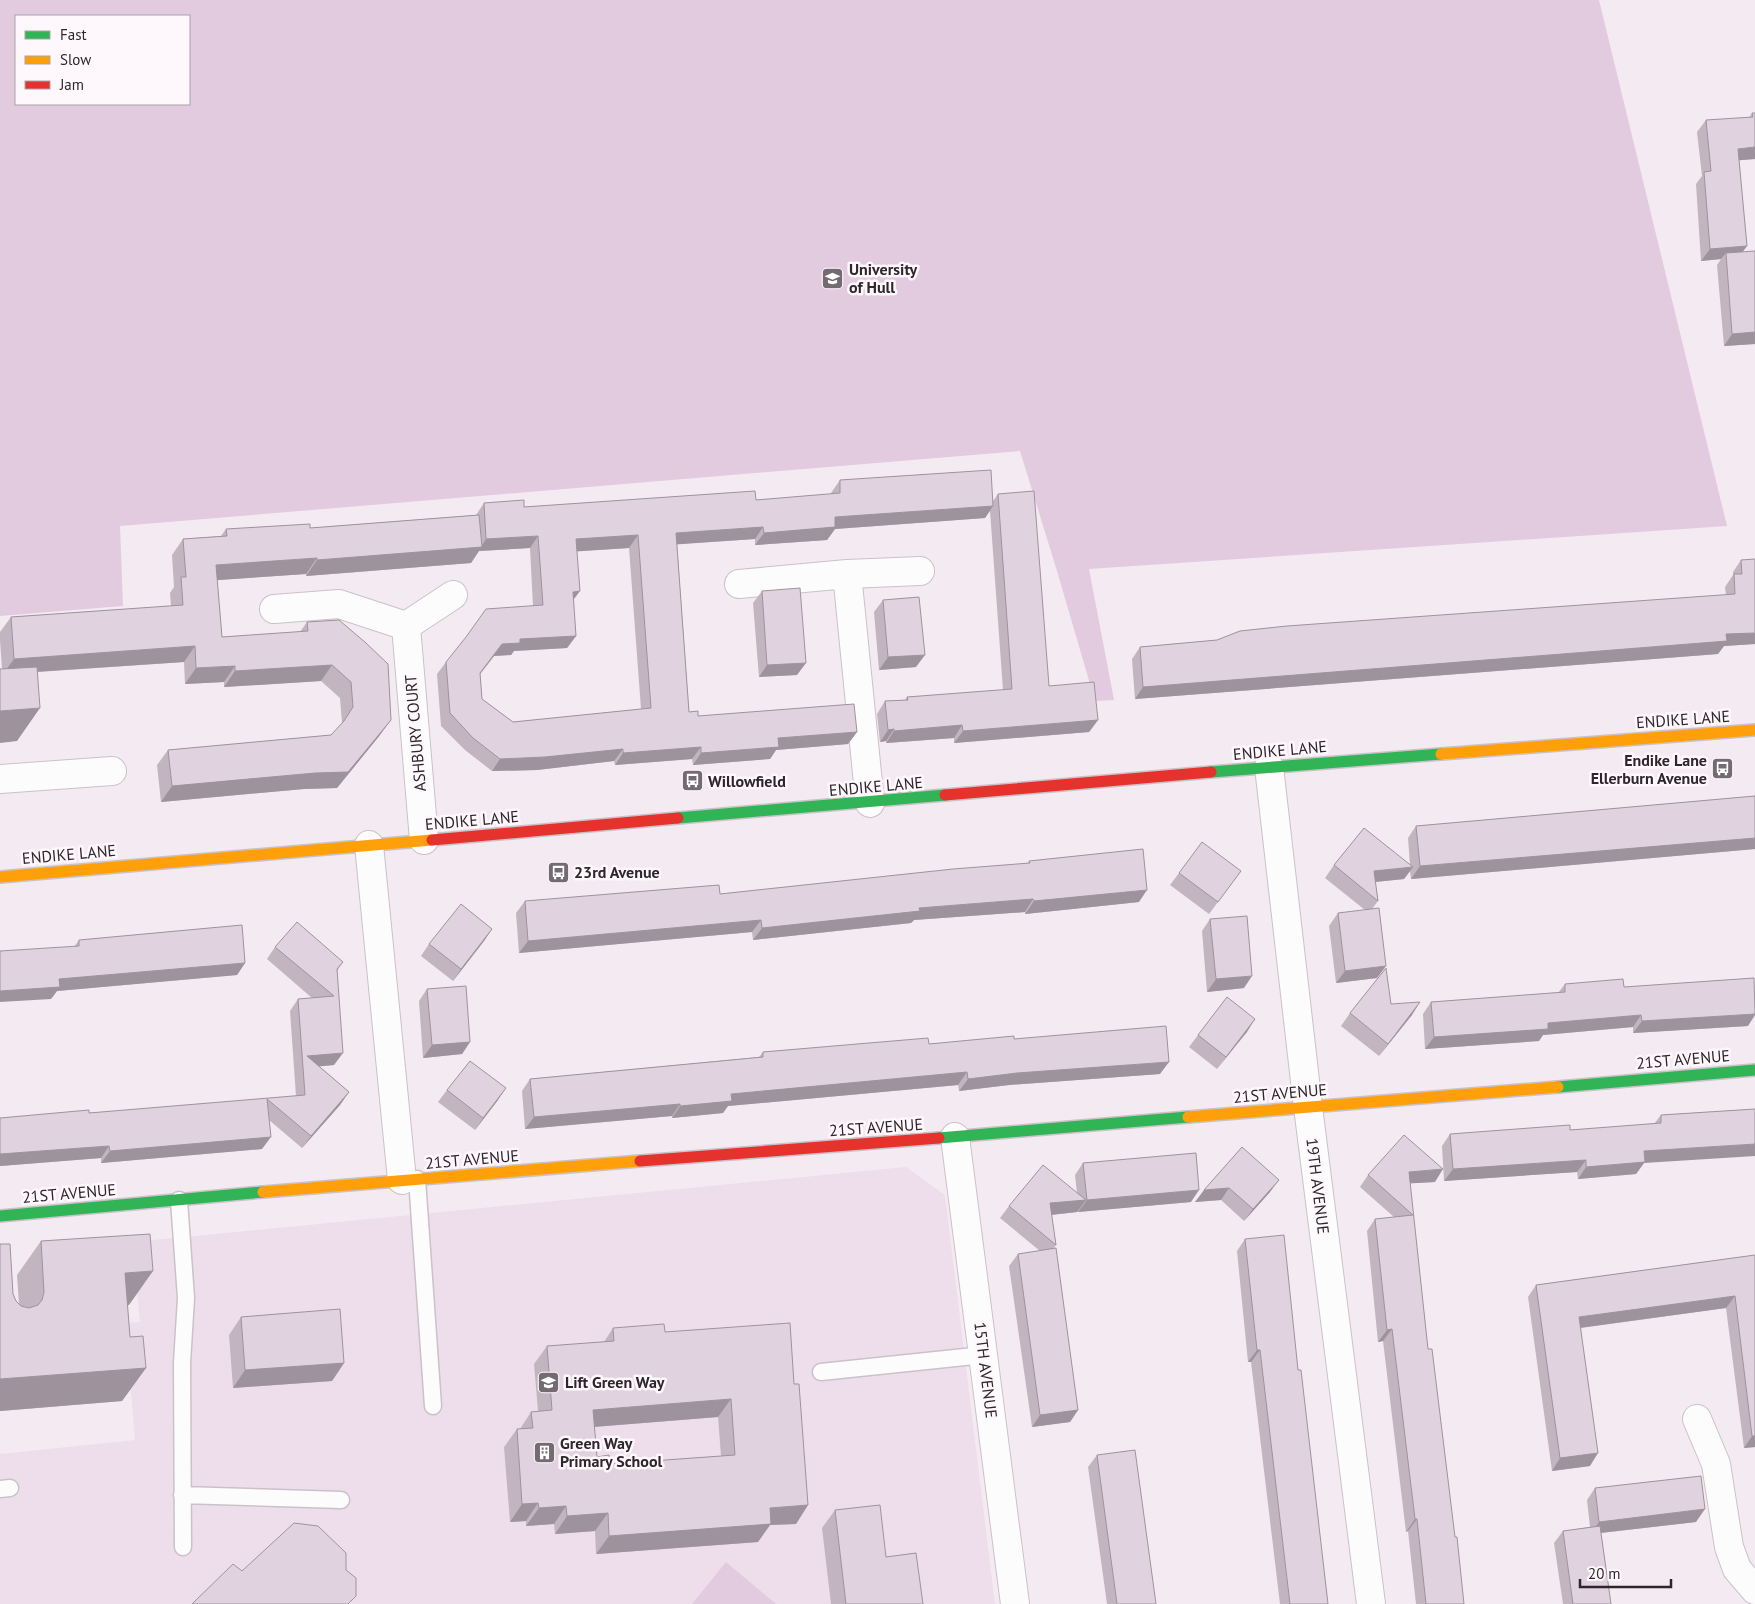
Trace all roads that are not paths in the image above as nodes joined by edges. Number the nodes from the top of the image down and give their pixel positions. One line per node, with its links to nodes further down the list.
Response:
1 (920, 571): 2 (street)
2 (847, 574): 3 (street); 11 (street)
3 (739, 584)
4 (453, 595): 6 (street)
5 (274, 609): 6 (street)
6 (406, 626): 12 (street, ASHBURY COURT)
7 (1755, 730): 8 (street, ENDIKE LANE)
8 (1269, 767): 11 (street, ENDIKE LANE); 16 (street, 19TH AVENUE)
9 (112, 771): 10 (street)
10 (0, 779)
11 (870, 803): 12 (street, ENDIKE LANE)
12 (424, 840): 13 (street, ENDIKE LANE)
13 (369, 845): 14 (street, ENDIKE LANE); 18 (street)
14 (0, 877)
15 (1755, 1070): 16 (street, 21ST AVENUE)
16 (1308, 1107): 17 (street, 21ST AVENUE); 30 (street, 19TH AVENUE)
17 (955, 1137): 18 (street, 21ST AVENUE); 21 (street, 15TH AVENUE)
18 (410, 1180): 19 (street, 21ST AVENUE); 23 (lane)
19 (179, 1200): 20 (street, 21ST AVENUE); 25 (lane)
20 (0, 1216)
21 (984, 1355): 22 (lane); 29 (street, 15TH AVENUE)
22 (820, 1372)
23 (433, 1406)
24 (1697, 1419): 28 (street)
25 (182, 1495): 26 (lane); 27 (lane)
26 (341, 1500)
27 (183, 1548)
28 (1755, 1590)
29 (1015, 1604)
30 (1371, 1604)

